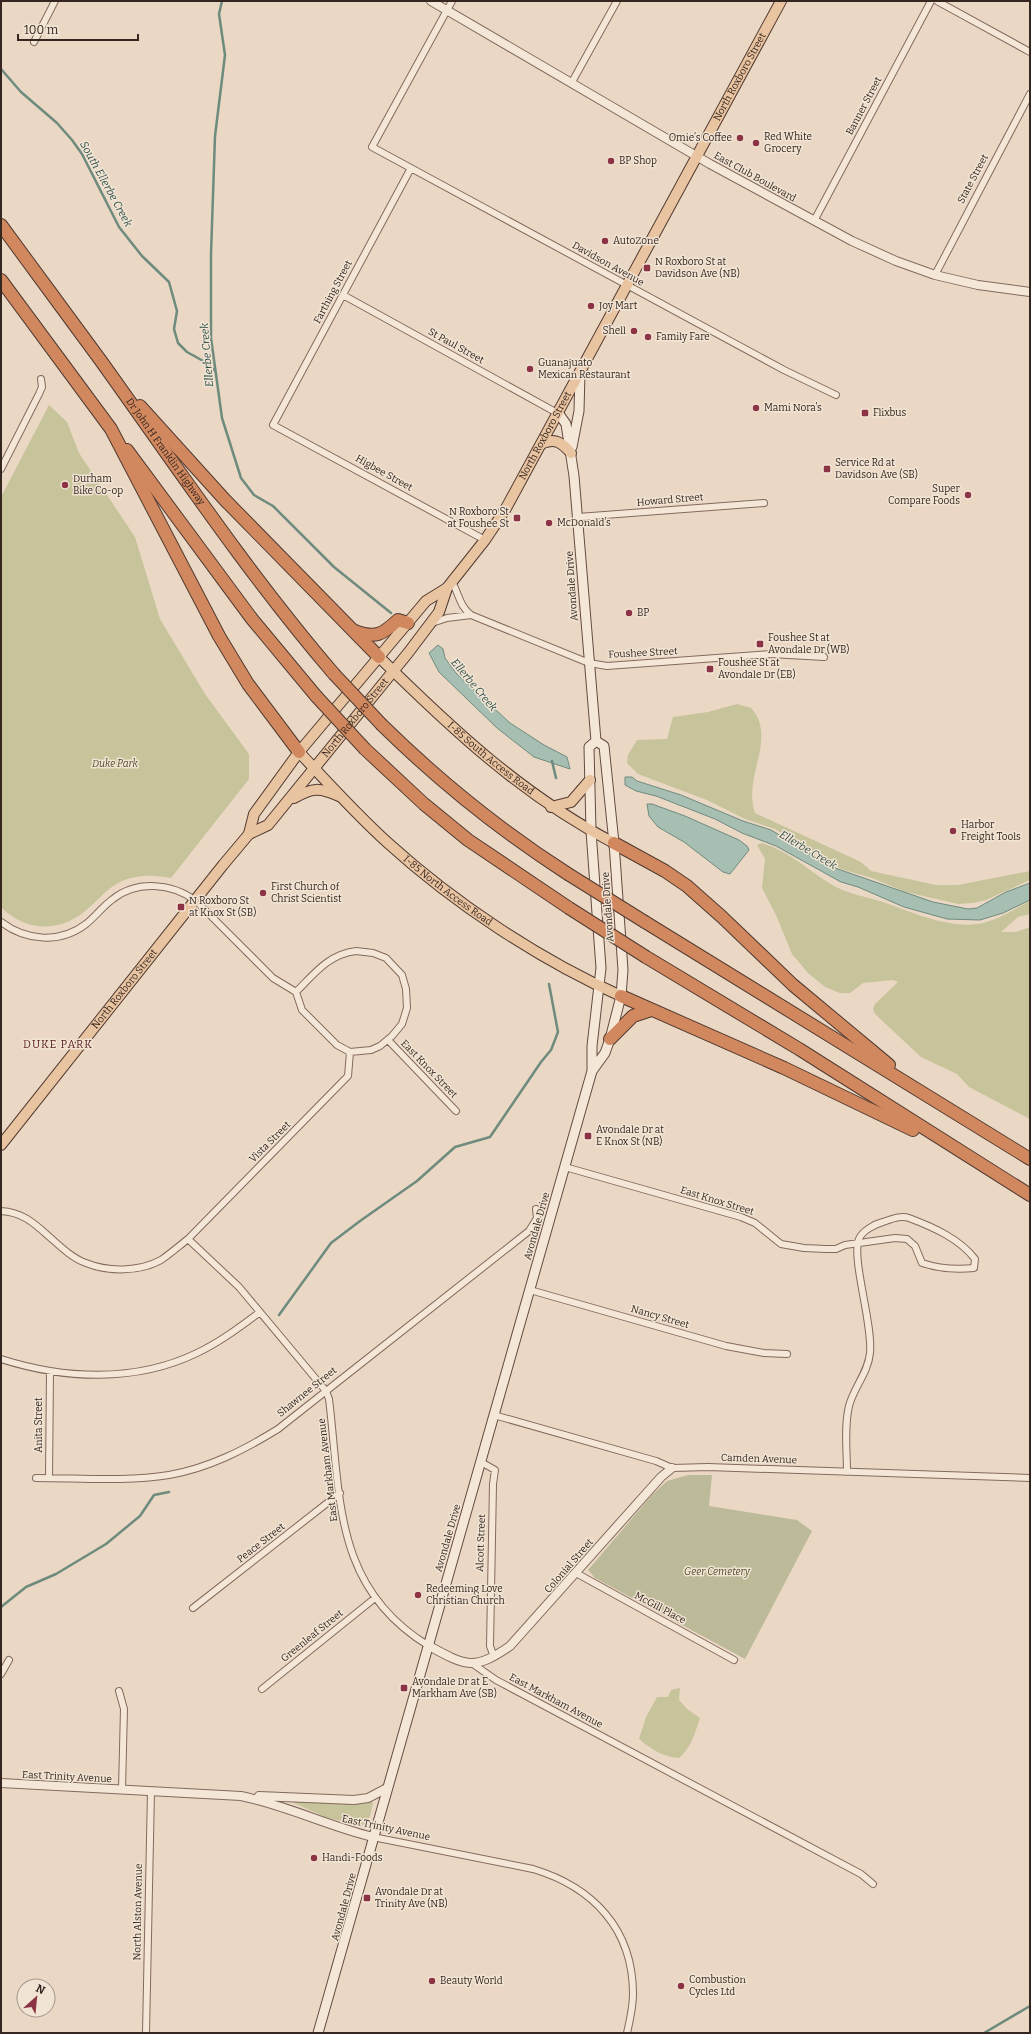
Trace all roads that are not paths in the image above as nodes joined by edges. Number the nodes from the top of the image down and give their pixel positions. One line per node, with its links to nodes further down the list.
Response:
1 (55, 1): 9 (street)
2 (431, 1): 8 (street, East Club Boulevard)
3 (452, 1): 8 (street)
4 (617, 1): 11 (street)
5 (782, 1): 13 (main road, North Roxboro Street)
6 (932, 1): 15 (street, Banner Street)
7 (937, 1): 10 (street)
8 (447, 10): 11 (street, East Club Boulevard); 14 (street, Davidson Avenue)
9 (34, 42)
10 (1030, 52)
11 (572, 82): 13 (street, East Club Boulevard)
12 (1030, 94): 17 (street, State Street)
13 (698, 157): 15 (street, East Club Boulevard); 19 (main road, North Roxboro Street)
14 (411, 168): 19 (street, Davidson Avenue); 21 (street, Farthing Street)
15 (814, 221): 17 (street, East Club Boulevard)
16 (1, 225): 22 (highway, Dr John H Franklin Highway)
17 (935, 275): 20 (street, East Club Boulevard)
18 (1, 280): 28 (highway)
19 (627, 286): 23 (main road, North Roxboro Street); 25 (street, Davidson Avenue)
20 (1030, 292)
21 (343, 295): 26 (street, St Paul Street); 27 (street, Farthing Street)
22 (101, 362): 39 (highway); 64 (highway, Dr John H Franklin Highway, bridge)
23 (580, 373): 26 (main road, North Roxboro Street); 30 (main road, Avondale Drive)
24 (42, 379): 31 (street)
25 (836, 395)
26 (559, 414): 29 (main road, North Roxboro Street); 30 (main road, Avondale Drive)
27 (273, 425): 34 (street, Higbee Street)
28 (111, 429): 45 (highway); 67 (highway, bridge)
29 (543, 443): 30 (main road); 34 (main road, North Roxboro Street)
30 (571, 453): 33 (main road, Avondale Drive)
31 (1, 469)
32 (764, 503): 33 (street, Howard Street)
33 (578, 517): 42 (main road, Avondale Drive)
34 (485, 540): 35 (main road, North Roxboro Street)
35 (449, 585): 36 (street); 37 (main road, North Roxboro Street); 38 (main road, North Roxboro Street)
36 (471, 615): 38 (street, Foushee Street); 42 (street, Foushee Street)
37 (408, 623): 39 (highway); 40 (main road, North Roxboro Street)
38 (429, 624): 43 (main road, North Roxboro Street)
39 (355, 631): 40 (highway)
40 (379, 657): 43 (main road, I-85 South Access Road); 45 (main road, North Roxboro Street)
41 (824, 657): 42 (street, Foushee Street)
42 (589, 663): 44 (main road, Avondale Drive)
43 (393, 671): 46 (main road, North Roxboro Street); 50 (main road, I-85 South Access Road)
44 (596, 741): 47 (main road, Avondale Drive); 53 (main road, Avondale Drive)
45 (299, 752): 46 (main road, I-85 North Access Road); 52 (main road, North Roxboro Street)
46 (315, 769): 48 (main road, I-85 North Access Road); 49 (main road, North Roxboro Street)
47 (590, 780): 50 (main road); 51 (main road, Avondale Drive)
48 (342, 797): 49 (main road); 56 (main road, I-85 North Access Road)
49 (288, 801): 52 (main road, North Roxboro Street)
50 (551, 807): 51 (main road, I-85 South Access Road)
51 (591, 831): 53 (main road, I-85 South Access Road); 56 (main road, Avondale Drive)
52 (249, 834): 54 (main road, North Roxboro Street)
53 (614, 843): 58 (main road, Avondale Drive); 64 (highway)
54 (196, 901): 55 (street); 57 (street); 66 (main road, North Roxboro Street)
55 (2, 924)
56 (599, 986): 58 (main road, I-85 North Access Road); 63 (main road, Avondale Drive)
57 (296, 992): 61 (street); 62 (street)
58 (621, 996): 59 (highway); 60 (main road, Avondale Drive)
59 (651, 1010): 60 (highway); 67 (highway)
60 (610, 1039): 63 (main road, Avondale Drive)
61 (388, 1040): 62 (street); 65 (street, East Knox Street)
62 (350, 1052): 73 (street, Vista Street)
63 (592, 1071): 69 (main road, Avondale Drive)
64 (930, 1097): 68 (highway)
65 (456, 1111)
66 (1, 1146)
67 (961, 1153): 70 (highway)
68 (1030, 1159)
69 (565, 1167): 74 (street, East Knox Street); 75 (main road, Avondale Drive)
70 (1030, 1195)
71 (536, 1209): 80 (street, Shawnee Street)
72 (1, 1211): 73 (street)
73 (188, 1239): 76 (street, East Markham Avenue)
74 (858, 1243): 74 (street, East Knox Street); 84 (street)
75 (530, 1290): 77 (street, Nancy Street); 81 (main road, Avondale Drive)
76 (260, 1312): 79 (street); 80 (street, East Markham Avenue)
77 (787, 1354)
78 (1, 1359): 79 (street)
79 (50, 1372): 86 (street, Anita Street)
80 (326, 1391): 86 (street, Shawnee Street); 88 (street, East Markham Avenue)
81 (494, 1415): 82 (main road, Avondale Drive); 83 (street, Camden Avenue)
82 (481, 1462): 92 (main road, Avondale Drive); 93 (street, Alcott Street)
83 (672, 1468): 84 (street, Camden Avenue); 89 (street, Colonial Street)
84 (847, 1472): 87 (street, Camden Avenue)
85 (36, 1478): 86 (street, Shawnee Street)
86 (49, 1478)
87 (1030, 1478)
88 (340, 1493): 90 (street, East Markham Avenue); 91 (street, Peace Street)
89 (576, 1573): 93 (street, Colonial Street); 95 (street, McGill Place)
90 (375, 1598): 92 (street, East Markham Avenue); 98 (street, Greenleaf Street)
91 (194, 1608)
92 (429, 1646): 96 (street, East Markham Avenue); 101 (main road, Avondale Drive)
93 (494, 1657): 96 (street, Colonial Street)
94 (9, 1660): 97 (street)
95 (734, 1660)
96 (473, 1664): 106 (street, East Markham Avenue)
97 (1, 1674)
98 (262, 1689)
99 (119, 1691): 102 (street)
100 (1, 1783): 102 (street, East Trinity Avenue)
101 (387, 1788): 104 (street); 105 (main road, Avondale Drive)
102 (122, 1789): 103 (street, East Trinity Avenue)
103 (151, 1791): 104 (street, East Trinity Avenue); 107 (street, North Alston Avenue)
104 (241, 1796): 105 (street, East Trinity Avenue)
105 (373, 1837): 108 (main road, Avondale Drive); 109 (street, East Trinity Avenue)
106 (873, 1884)
107 (146, 2033)
108 (318, 2033)
109 (627, 2033)

